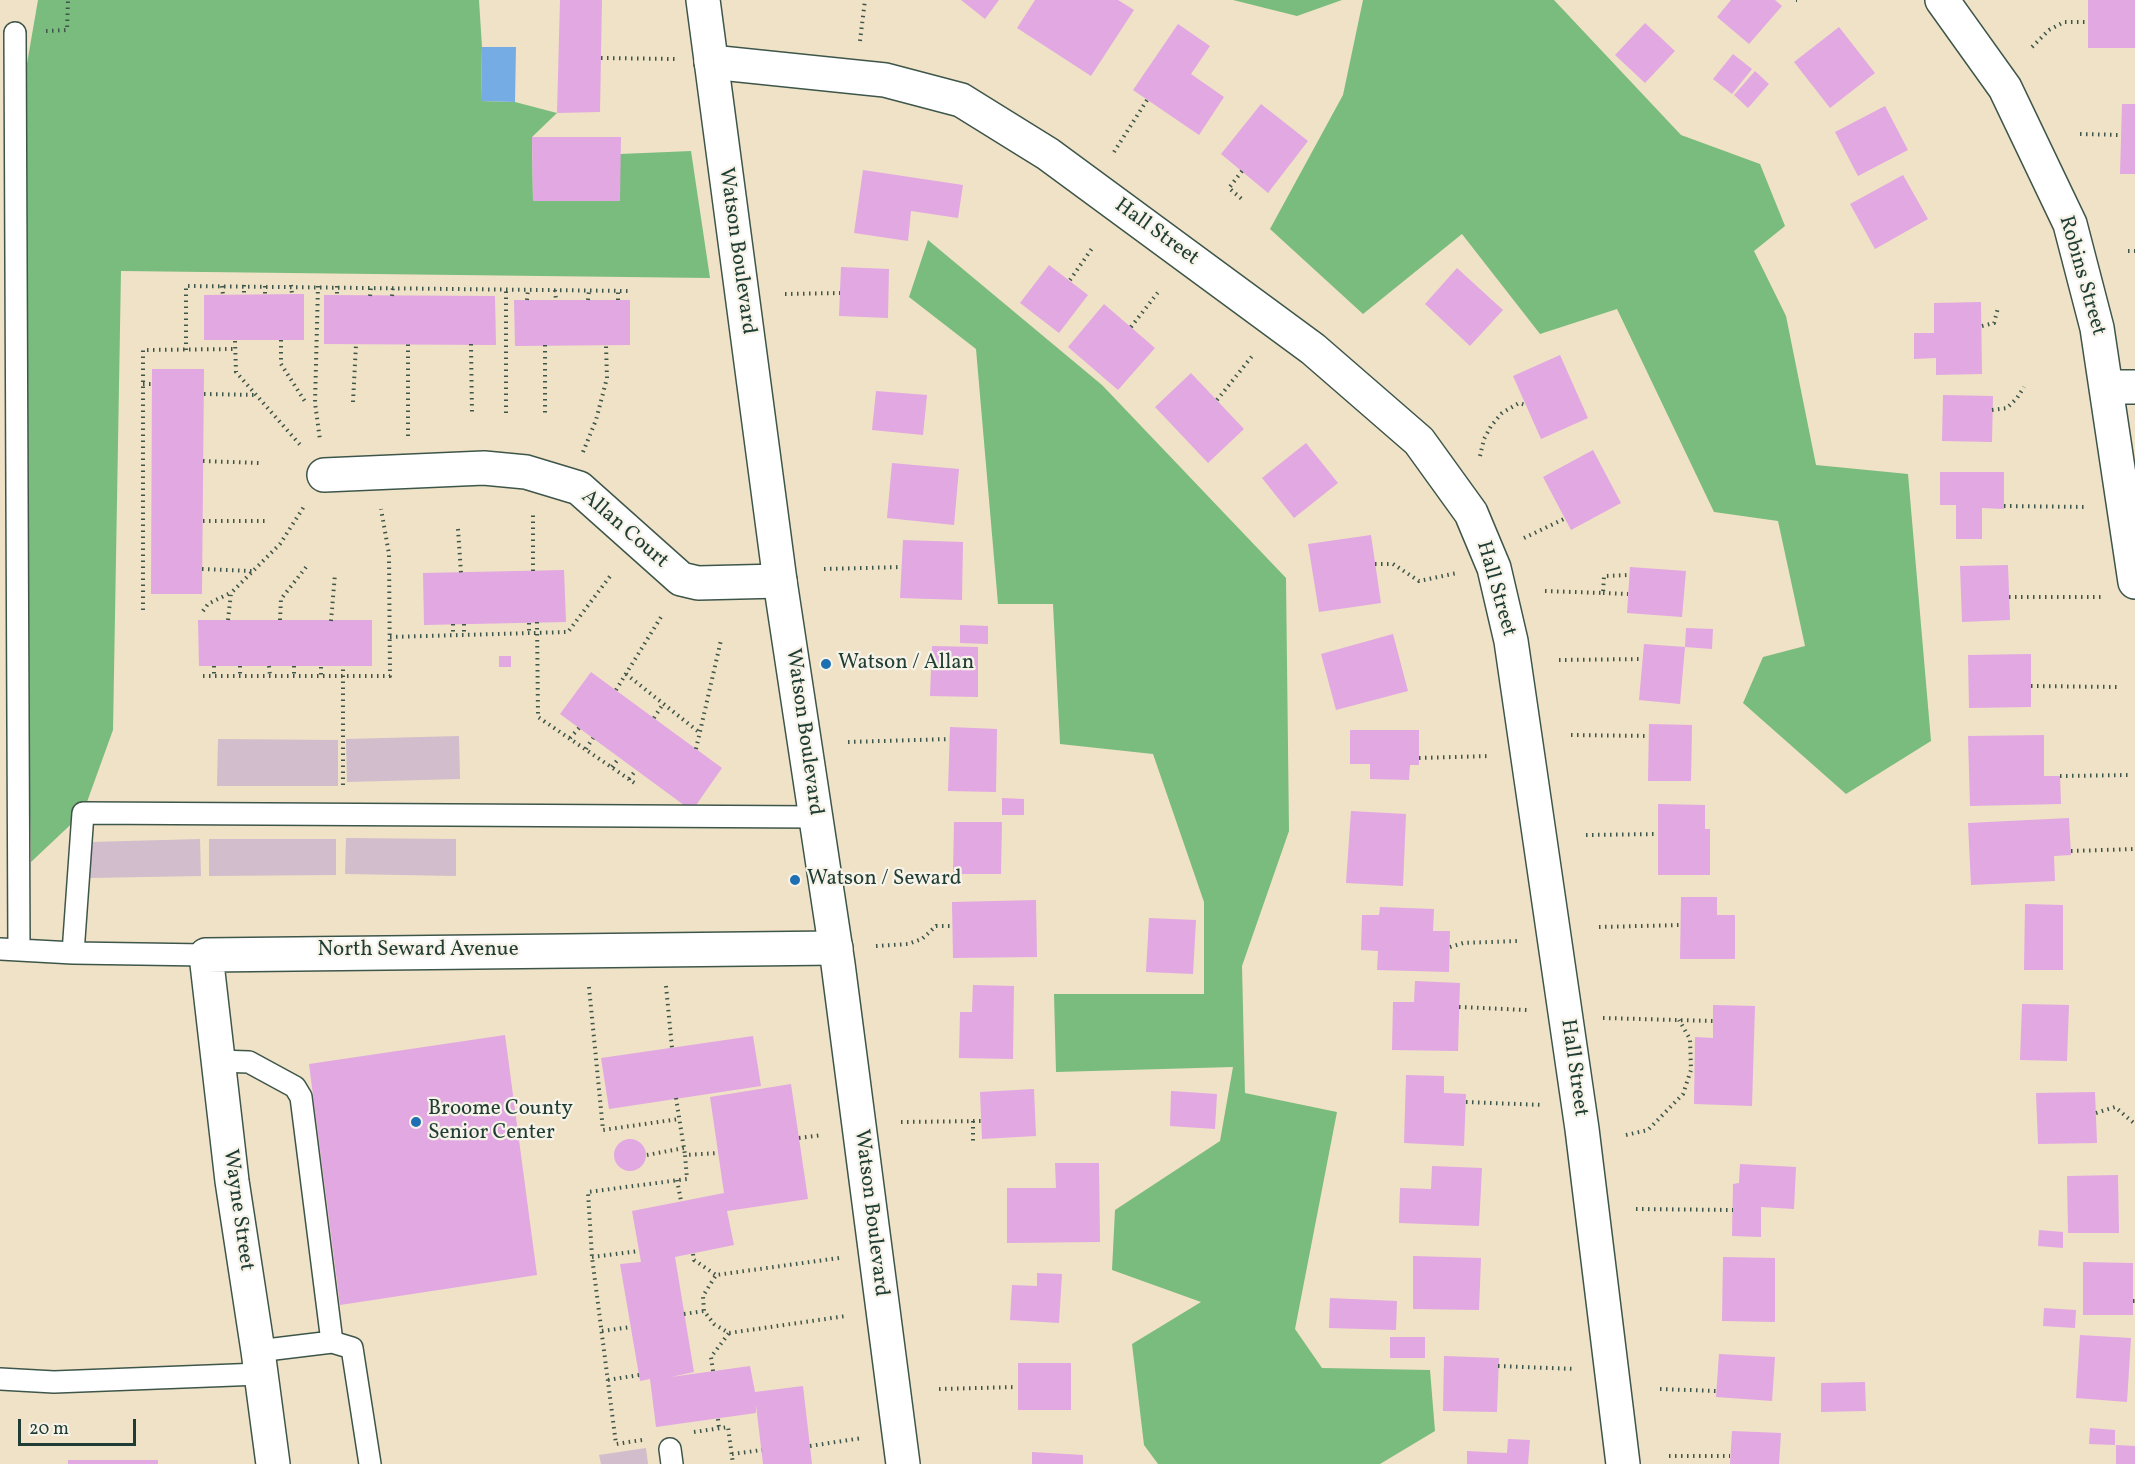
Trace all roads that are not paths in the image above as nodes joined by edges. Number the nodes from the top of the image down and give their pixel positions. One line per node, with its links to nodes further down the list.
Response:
1 (703, 0): 4 (street, Watson Boulevard)
2 (1942, 0): 5 (street, Robins Street)
3 (15, 33): 11 (lane)
4 (711, 62): 7 (street, Watson Boulevard); 21 (street, Hall Street)
5 (2121, 387): 8 (street, Robins Street)
6 (324, 475): 7 (street, Allan Court)
7 (780, 581): 9 (street, Watson Boulevard)
8 (2135, 582)
9 (816, 817): 10 (street, Watson Boulevard); 12 (lane)
10 (836, 948): 13 (street, North Seward Avenue); 18 (street, Watson Boulevard)
11 (10, 950): 12 (lane, North Seward Avenue)
12 (73, 954): 13 (lane, North Seward Avenue)
13 (206, 955): 14 (street, Wayne Street)
14 (218, 1061): 15 (lane); 16 (street, Wayne Street)
15 (332, 1342): 16 (lane); 20 (lane)
16 (259, 1362): 17 (lane); 19 (street, Wayne Street)
17 (0, 1379)
18 (901, 1449)
19 (273, 1464)
20 (370, 1464)
21 (1623, 1464)

